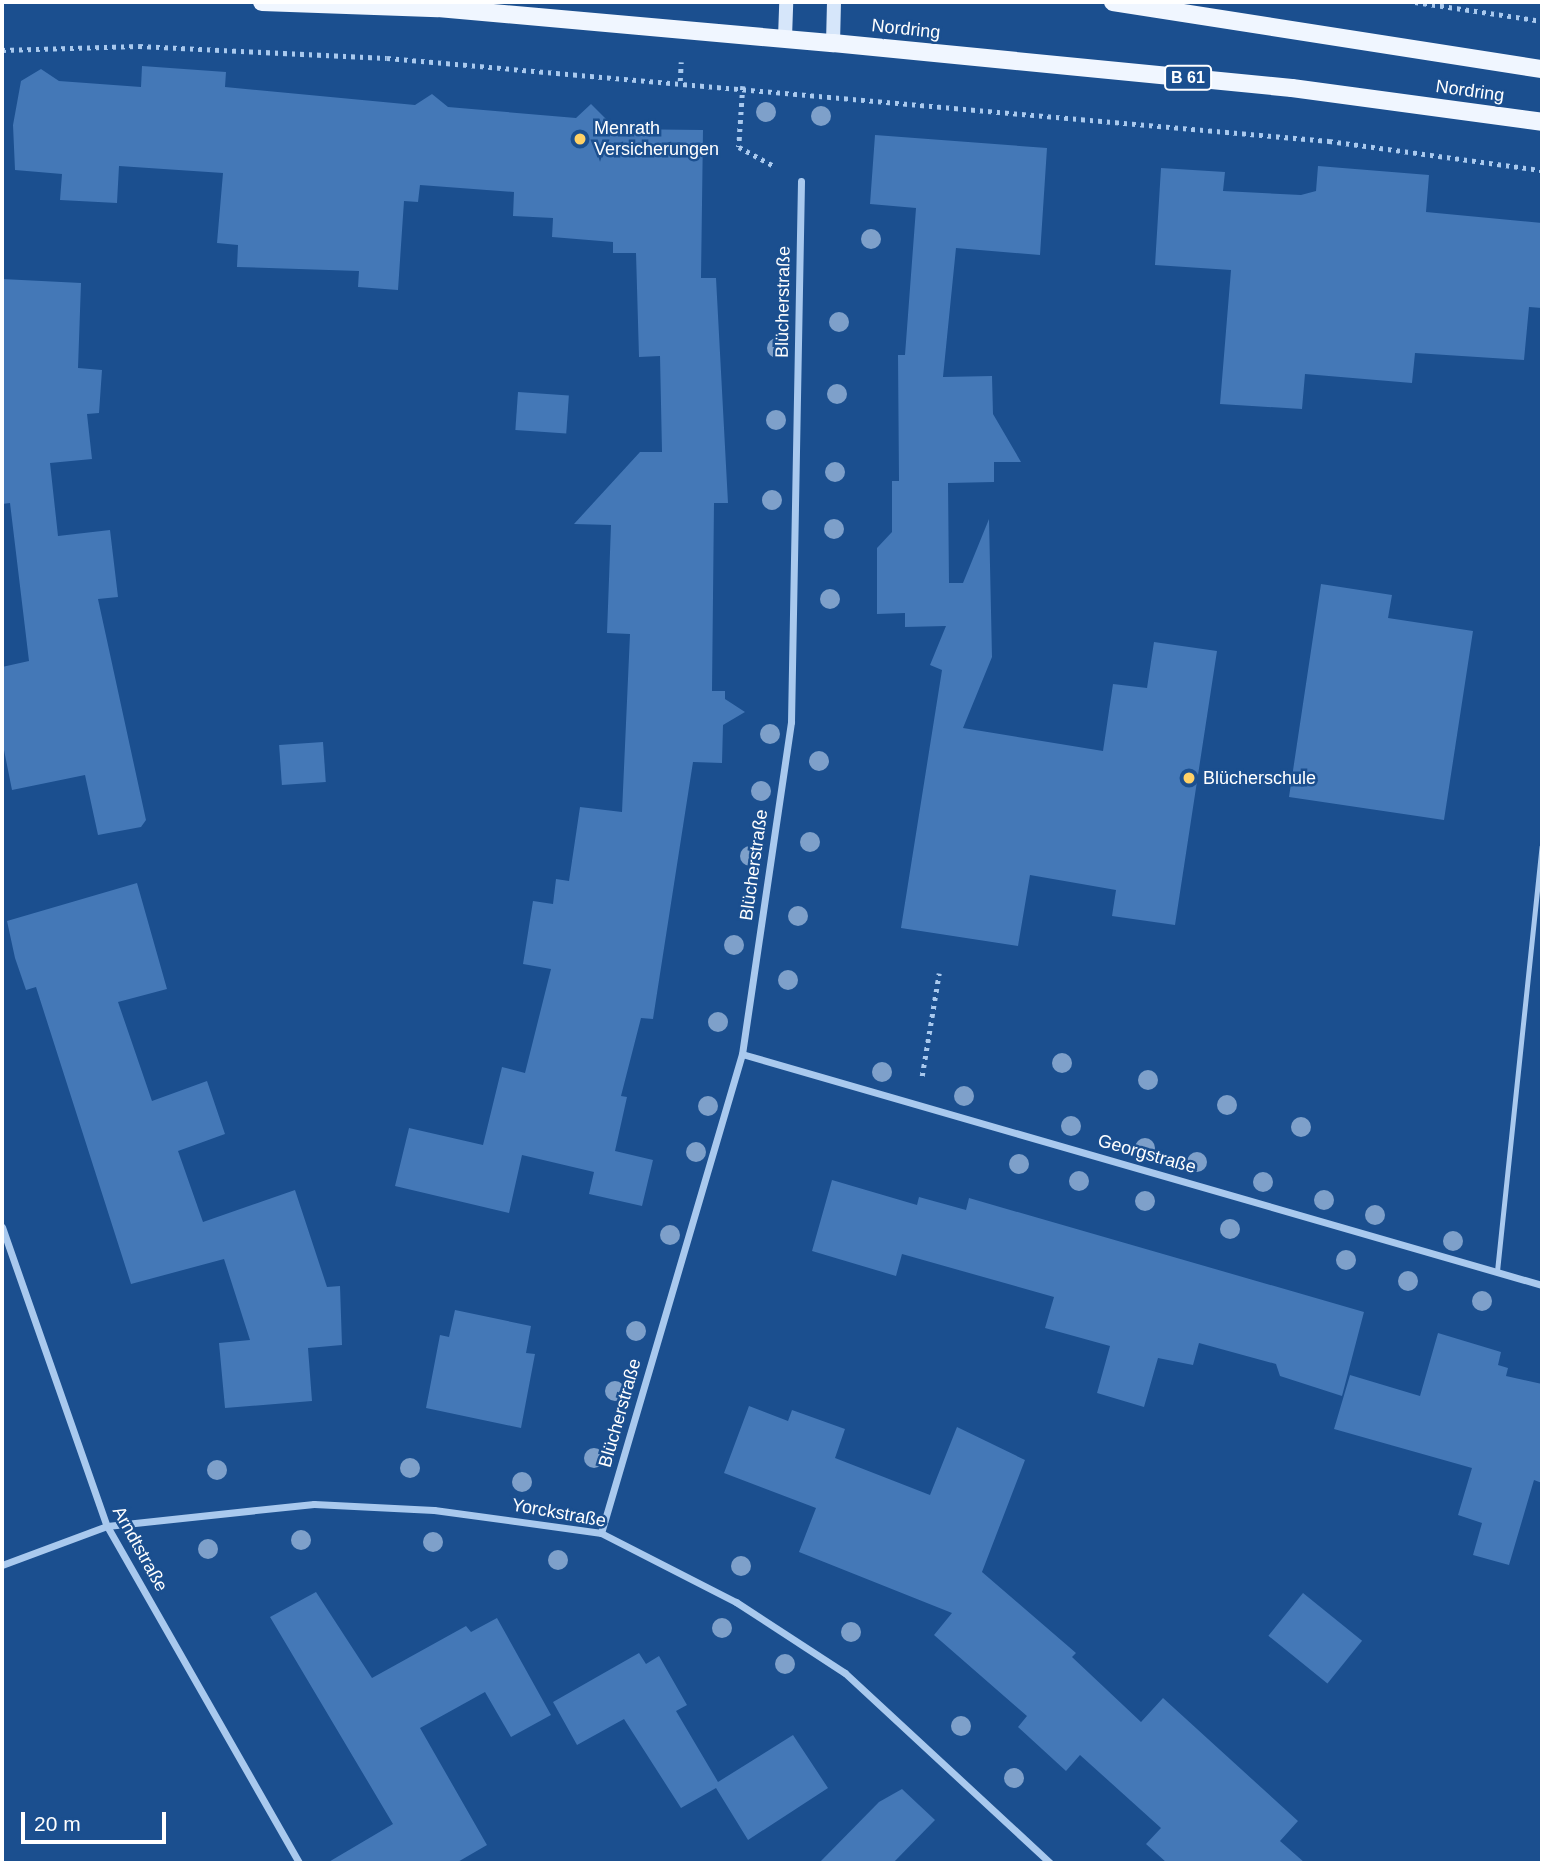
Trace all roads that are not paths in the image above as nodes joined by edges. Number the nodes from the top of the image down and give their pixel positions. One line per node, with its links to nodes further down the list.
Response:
1 (262, 2): 5 (main road, Nordring / B 61)
2 (786, 2): 5 (main road)
3 (834, 2): 6 (main road)
4 (1113, 2): 7 (main road, Nordring)
5 (785, 38): 6 (main road, Nordring / B 61)
6 (833, 43): 8 (main road, Nordring / B 61)
7 (1542, 69)
8 (1542, 122)
9 (801, 181): 11 (street, Blücherstraße)
10 (1542, 846): 13 (lane)
11 (742, 1054): 13 (street, Georgstraße); 16 (street, Blücherstraße)
12 (2, 1227): 15 (street, Arndtstraße)
13 (1497, 1271): 14 (street, Georgstraße)
14 (1542, 1285)
15 (107, 1526): 16 (street, Yorckstraße); 17 (street, Yorckstraße); 18 (street, Arndtstraße)
16 (601, 1533): 19 (street, Yorckstraße)
17 (2, 1565)
18 (299, 1863)
19 (1050, 1863)

